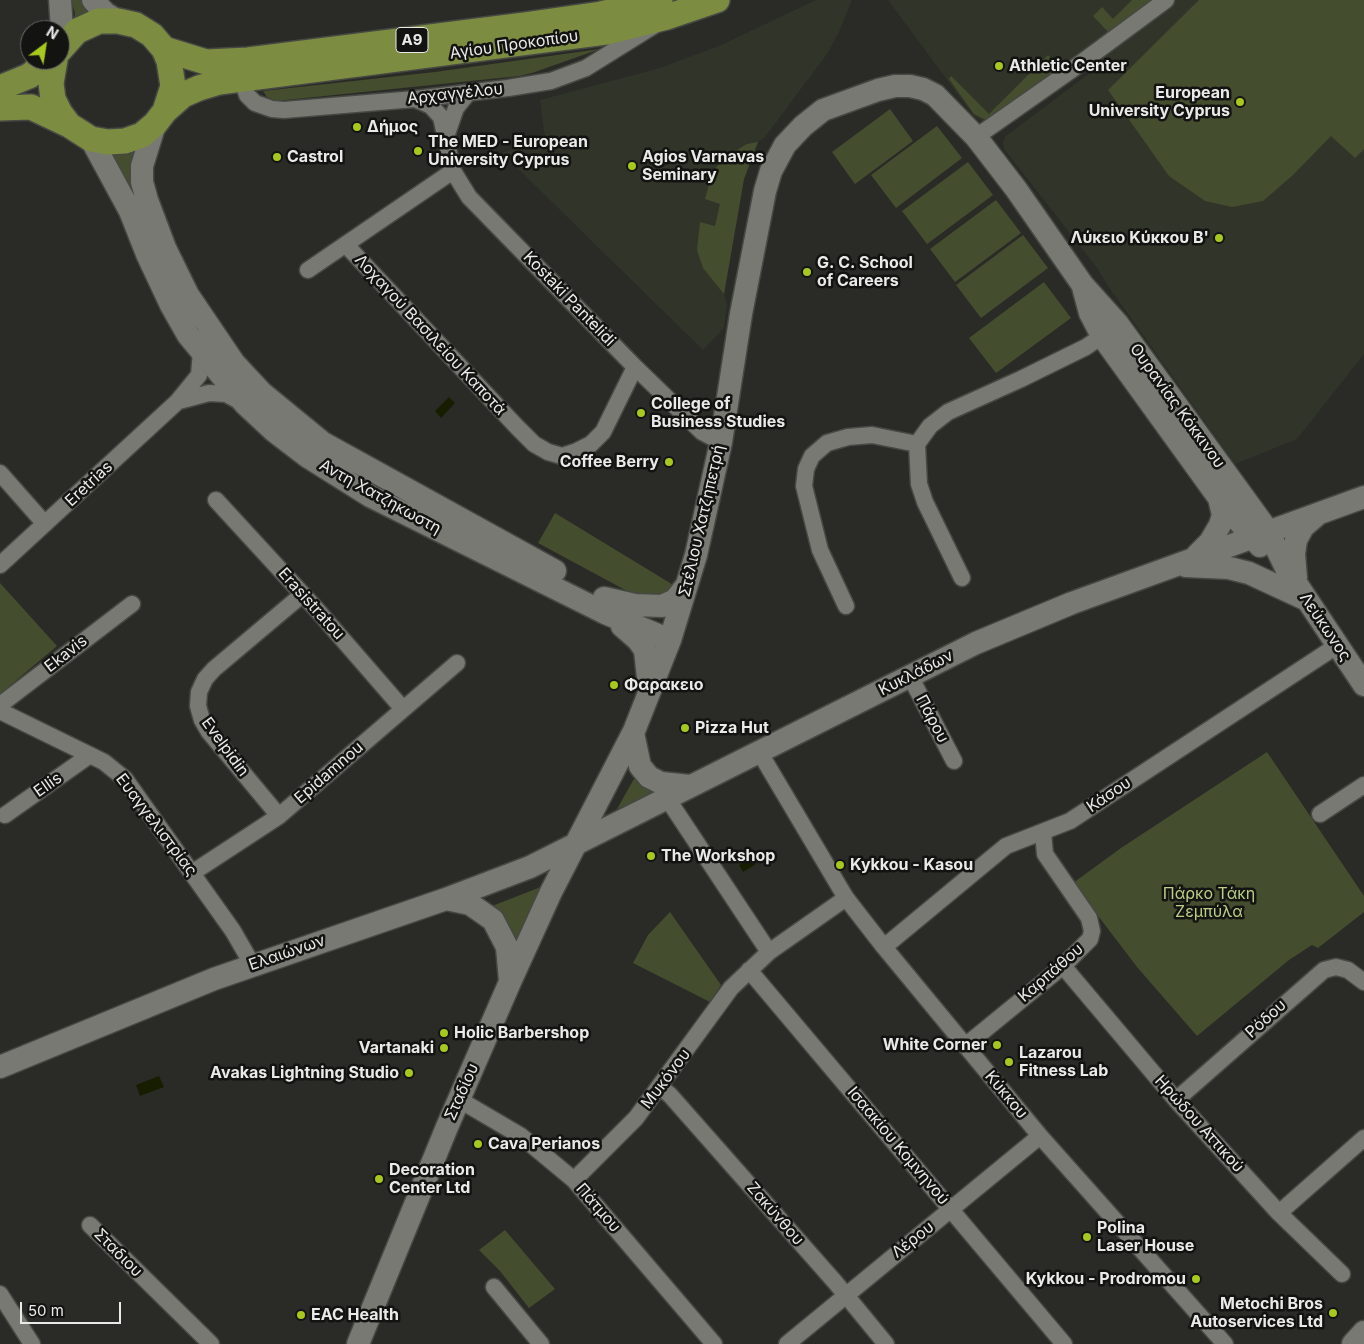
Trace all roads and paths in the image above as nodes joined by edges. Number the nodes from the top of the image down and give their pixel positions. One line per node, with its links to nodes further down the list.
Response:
1 (60, 0): 6 (main road)
2 (93, 0): 7 (main road)
3 (717, 0): 5 (main road, Αγίου Προκοπίου / A9)
4 (1166, 0): 21 (street)
5 (664, 8): 9 (main road, Αγίου Προκοπίου / A9); 12 (main road, Αγίου Προκοπίου / A9); 14 (street, Αρχαγγέλου)
6 (59, 20)
7 (118, 20): 8 (main road, A9); 9 (main road, A9)
8 (70, 40)
9 (164, 49): 18 (main road, A9)
10 (35, 70): 13 (main road, A9)
11 (54, 70): 19 (main road, A9)
12 (242, 80): 15 (street, Αρχαγγέλου); 18 (main road, Αγίου Προκοπίου / A9)
13 (0, 88)
14 (468, 93): 15 (street, Αρχαγγέλου); 20 (street)
15 (415, 99): 20 (street, Kostaki Pantelidi)
16 (0, 108): 19 (main road, A9)
17 (823, 110): 21 (main road, Ουρανίας Κόκκινου); 32 (main road, Στέλιου Χατζηπετρή)
18 (160, 118): 22 (main road, A9); 49 (main road, Αντη Χατζηκωστη)
19 (69, 125): 22 (main road, A9)
20 (446, 135): 23 (street, Kostaki Pantelidi)
21 (976, 137): 26 (main road, Ουρανίας Κόκκινου)
22 (91, 139): 28 (main road, Αντη Χατζηκωστη)
23 (453, 172): 24 (street); 29 (street, Kostaki Pantelidi)
24 (346, 245): 25 (street); 29 (street, Λοχαγού Βασιλείου Καποτά)
25 (308, 270)
26 (1082, 284): 27 (main road, Ουρανίας Κόκκινου); 40 (main road, Ουρανίας Κόκκινου)
27 (1102, 336): 33 (street); 36 (main road, Ουρανίας Κόκκινου)
28 (201, 351): 30 (street, Eretrias); 31 (main road, Αντη Χατζηκωστη)
29 (635, 367): 32 (street, Kostaki Pantelidi)
30 (177, 402): 31 (street, Eretrias); 39 (street, Eretrias)
31 (245, 404): 49 (main road, Αντη Χατζηκωστη)
32 (721, 442): 45 (main road, Στέλιου Χατζηπετρή)
33 (916, 444): 44 (street); 50 (street)
34 (0, 473): 39 (street)
35 (1364, 497): 38 (main road, Κυκλάδων)
36 (1219, 498): 40 (main road, Ουρανίας Κόκκινου); 41 (main road)
37 (216, 500): 47 (street, Erasistratou)
38 (1321, 512): 40 (main road, Κυκλάδων); 46 (main road)
39 (45, 524): 42 (street, Eretrias)
40 (1260, 534): 41 (main road, Κυκλάδων); 46 (main road, Λεύκωνος)
41 (1195, 558): 43 (main road, Κυκλάδων)
42 (0, 565)
43 (1172, 566): 46 (main road); 54 (main road, Κυκλάδων)
44 (962, 578)
45 (689, 581): 49 (main road); 51 (main road, Στέλιου Χατζηπετρή)
46 (1297, 584): 52 (main road, Λεύκωνος)
47 (303, 594): 58 (street, Erasistratou); 69 (street, Evelpidin)
48 (132, 604): 57 (street, Ekavis)
49 (604, 606): 51 (main road, Αντη Χατζηκωστη); 56 (main road)
50 (846, 606)
51 (671, 636): 56 (main road, Στέλιου Χατζηπετρή)
52 (1338, 645): 55 (main road, Λεύκωνος); 70 (street, Κάσου)
53 (457, 662): 58 (street, Epidamnou)
54 (910, 676): 61 (main road, Κυκλάδων); 63 (street, Πάρου)
55 (1364, 685)
56 (649, 695): 60 (main road, Στέλιου Χατζηπετρή)
57 (0, 705)
58 (403, 709): 69 (street, Epidamnou)
59 (0, 711): 62 (street, Ευαγγελιστρίας)
60 (633, 733): 65 (main road); 71 (main road, Στέλιου Χατζηπετρή)
61 (760, 753): 65 (main road, Κυκλάδων); 73 (street, Κύκκου)
62 (90, 755): 67 (street, Ellis); 72 (street, Ευαγγελιστρίας)
63 (954, 761)
64 (1364, 785): 68 (street)
65 (690, 786): 66 (main road, Κυκλάδων)
66 (667, 798): 71 (main road, Κυκλάδων); 76 (street)
67 (6, 814)
68 (1320, 814)
69 (279, 816): 72 (street, Epidamnou)
70 (1043, 833): 75 (street, Κάσου); 78 (street, Καρπάθου)
71 (576, 845): 74 (main road, Ελαιώνων); 80 (main road, Σταδίου)
72 (192, 873): 77 (street, Ευαγγελιστρίας)
73 (846, 898): 75 (street, Κύκκου); 76 (street)
74 (446, 899): 77 (main road, Ελαιώνων); 80 (main road)
75 (884, 947): 82 (street, Κύκκου)
76 (770, 952): 79 (street)
77 (252, 964): 83 (main road, Ελαιώνων)
78 (1063, 966): 82 (street, Καρπάθου); 86 (street, Ηρώδου Αττικού)
79 (749, 970): 84 (street, Μυκόνου); 90 (street, Ισαακίου Κομνηνού)
80 (510, 982): 85 (main road, Σταδίου)
81 (1364, 982): 86 (street, Ρόδου)
82 (965, 1046): 87 (street, Κύκκου)
83 (0, 1066)
84 (660, 1087): 89 (street, Μυκόνου); 96 (street, Ζακύνθου)
85 (458, 1099): 89 (street, Πάτμου); 101 (main road, Σταδίου)
86 (1176, 1100): 91 (street, Ηρώδου Αττικού)
87 (1040, 1136): 90 (street, Λέρου); 106 (street, Κύκκου)
88 (1364, 1138): 91 (street)
89 (574, 1180): 102 (street, Πάτμου)
90 (952, 1209): 96 (street, Λέρου); 105 (street, Ισαακίου Κομνηνού)
91 (1279, 1213): 93 (street, Ηρώδου Αττικού)
92 (90, 1225): 100 (street, Σταδιου)
93 (1342, 1274)
94 (494, 1287): 98 (street)
95 (0, 1294): 99 (street)
96 (845, 1294): 103 (street, Λέρου); 104 (street, Ζακύνθου)
97 (1364, 1332): 107 (main road)
98 (533, 1341)
99 (32, 1344)
100 (211, 1344)
101 (358, 1344)
102 (714, 1344)
103 (787, 1344)
104 (886, 1344)
105 (1064, 1344)
106 (1225, 1344)
107 (1352, 1344)

